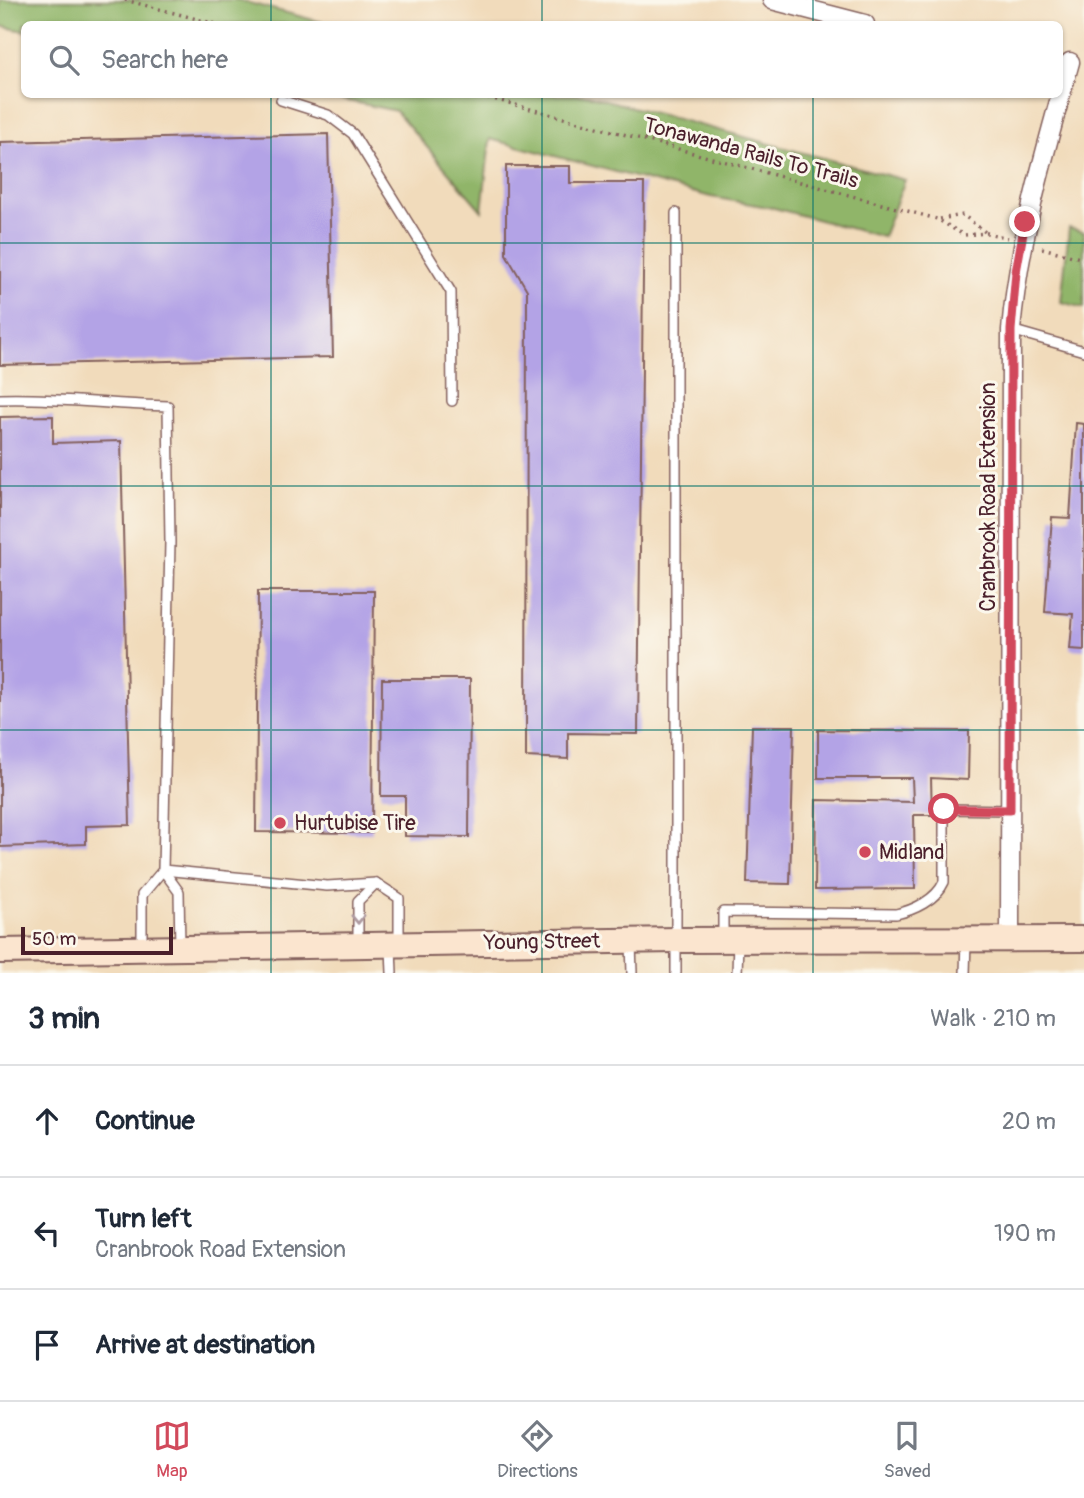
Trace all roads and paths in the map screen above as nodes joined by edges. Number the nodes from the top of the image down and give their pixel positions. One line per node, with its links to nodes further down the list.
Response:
1 (125, 0): 4 (path)
2 (772, 0): 3 (street)
3 (809, 5): 5 (street)
4 (205, 21)
5 (856, 21)
6 (1071, 61): 7 (street, Cranbrook Road Extension)
7 (1063, 89)
8 (490, 98): 12 (path, Tonawanda Rails To Trails)
9 (1060, 98): 17 (street, Cranbrook Road Extension)
10 (281, 100): 20 (lane)
11 (676, 213): 27 (lane)
12 (937, 219): 13 (path, Tonawanda Rails To Trails); 13 (path, Tonawanda Rails To Trails)
13 (987, 233): 14 (path, Tonawanda Rails To Trails)
14 (1009, 239)
15 (1036, 246): 16 (path)
16 (1084, 259)
17 (1011, 330): 18 (lane); 21 (street, Cranbrook Road Extension)
18 (1084, 351)
19 (0, 398): 22 (lane)
20 (452, 401)
21 (1010, 810): 24 (street, Cranbrook Road Extension); 28 (lane)
22 (163, 870): 23 (lane); 32 (lane); 33 (lane)
23 (376, 883): 30 (lane); 31 (lane, one-way to 31)
24 (1010, 938): 25 (street, Young Street); 26 (street, Young Street)
25 (966, 939): 28 (street, Young Street); 39 (lane)
26 (1084, 939)
27 (676, 940): 28 (street, Young Street); 29 (street, Young Street); 37 (lane)
28 (730, 940): 38 (lane)
29 (631, 941): 30 (street, Young Street); 36 (lane)
30 (395, 944): 31 (street, Young Street); 35 (lane)
31 (358, 946): 32 (street, Young Street)
32 (180, 948): 33 (street, Young Street)
33 (142, 949): 34 (street, Young Street)
34 (0, 951)
35 (392, 973)
36 (632, 973)
37 (676, 973)
38 (737, 973)
39 (965, 973)

